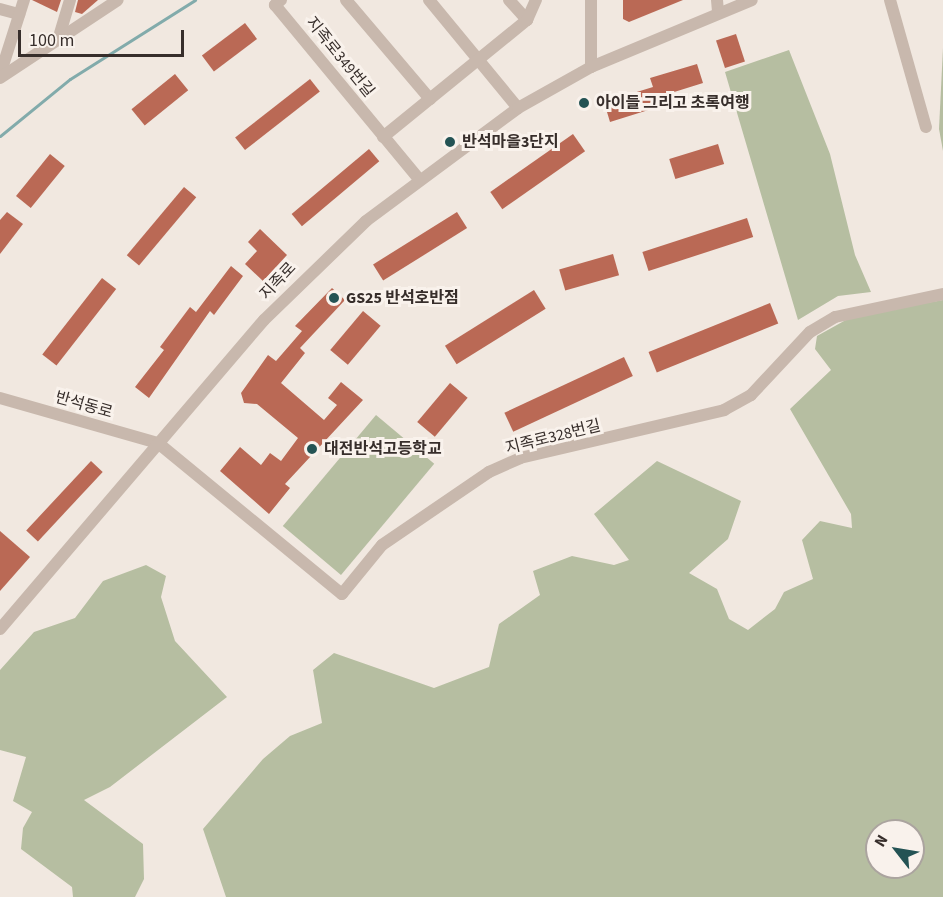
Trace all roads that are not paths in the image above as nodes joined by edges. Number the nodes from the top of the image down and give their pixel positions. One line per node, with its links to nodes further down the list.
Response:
1 (24, 0): 14 (street)
2 (70, 0): 16 (street)
3 (118, 0): 16 (street)
4 (281, 0): 23 (street, 지족로349번길)
5 (346, 0): 20 (street)
6 (429, 0): 17 (street)
7 (509, 0): 15 (street)
8 (537, 0): 15 (street)
9 (591, 0): 18 (street)
10 (752, 0): 12 (street, 지족로)
11 (890, 0): 22 (street)
12 (717, 6): 18 (street, 지족로)
13 (0, 9): 14 (street)
14 (19, 14): 19 (street)
15 (527, 20): 17 (street)
16 (58, 40): 19 (street)
17 (478, 60): 20 (street); 21 (street)
18 (591, 67): 21 (street, 지족로)
19 (0, 77)
20 (430, 99): 23 (street)
21 (518, 108): 24 (street, 지족로)
22 (926, 127)
23 (383, 137): 24 (street, 지족로349번길)
24 (418, 178): 27 (street, 지족로)
25 (943, 294): 27 (street, 지족로328번길)
26 (0, 398): 27 (street, 반석동로)
27 (158, 443): 28 (street, 지족로)
28 (0, 629)

